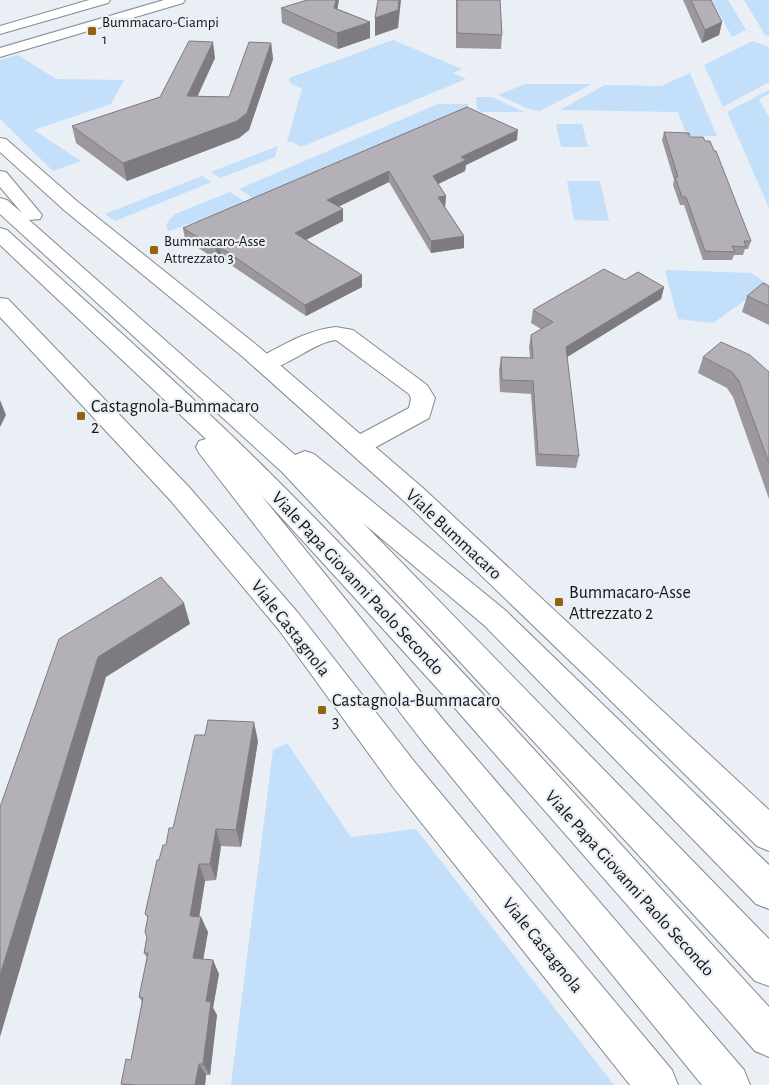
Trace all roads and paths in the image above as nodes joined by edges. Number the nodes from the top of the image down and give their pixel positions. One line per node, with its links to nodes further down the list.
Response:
1 (102, 0): 4 (main road)
2 (149, 0): 5 (main road)
3 (178, 0): 6 (main road)
4 (0, 30)
5 (0, 43)
6 (0, 53)
7 (0, 143): 14 (main road, Viale Bummacaro)
8 (0, 176): 11 (main road)
9 (0, 204): 11 (main road)
10 (0, 234): 12 (main road)
11 (55, 245): 15 (main road, Viale Papa Giovanni Paolo Secondo)
12 (12, 257): 15 (main road, Viale Papa Giovanni Paolo Secondo)
13 (0, 304): 21 (main road, Viale Castagnola)
14 (264, 364): 16 (main road, Viale Bummacaro); 16 (main road)
15 (161, 365): 18 (main road); 19 (main road, Viale Papa Giovanni Paolo Secondo); 20 (main road, Viale Papa Giovanni Paolo Secondo); 22 (main road)
16 (358, 446): 17 (main road, Viale Bummacaro)
17 (769, 834)
18 (769, 891)
19 (769, 968)
20 (769, 1037)
21 (657, 1085)
22 (729, 1085)

